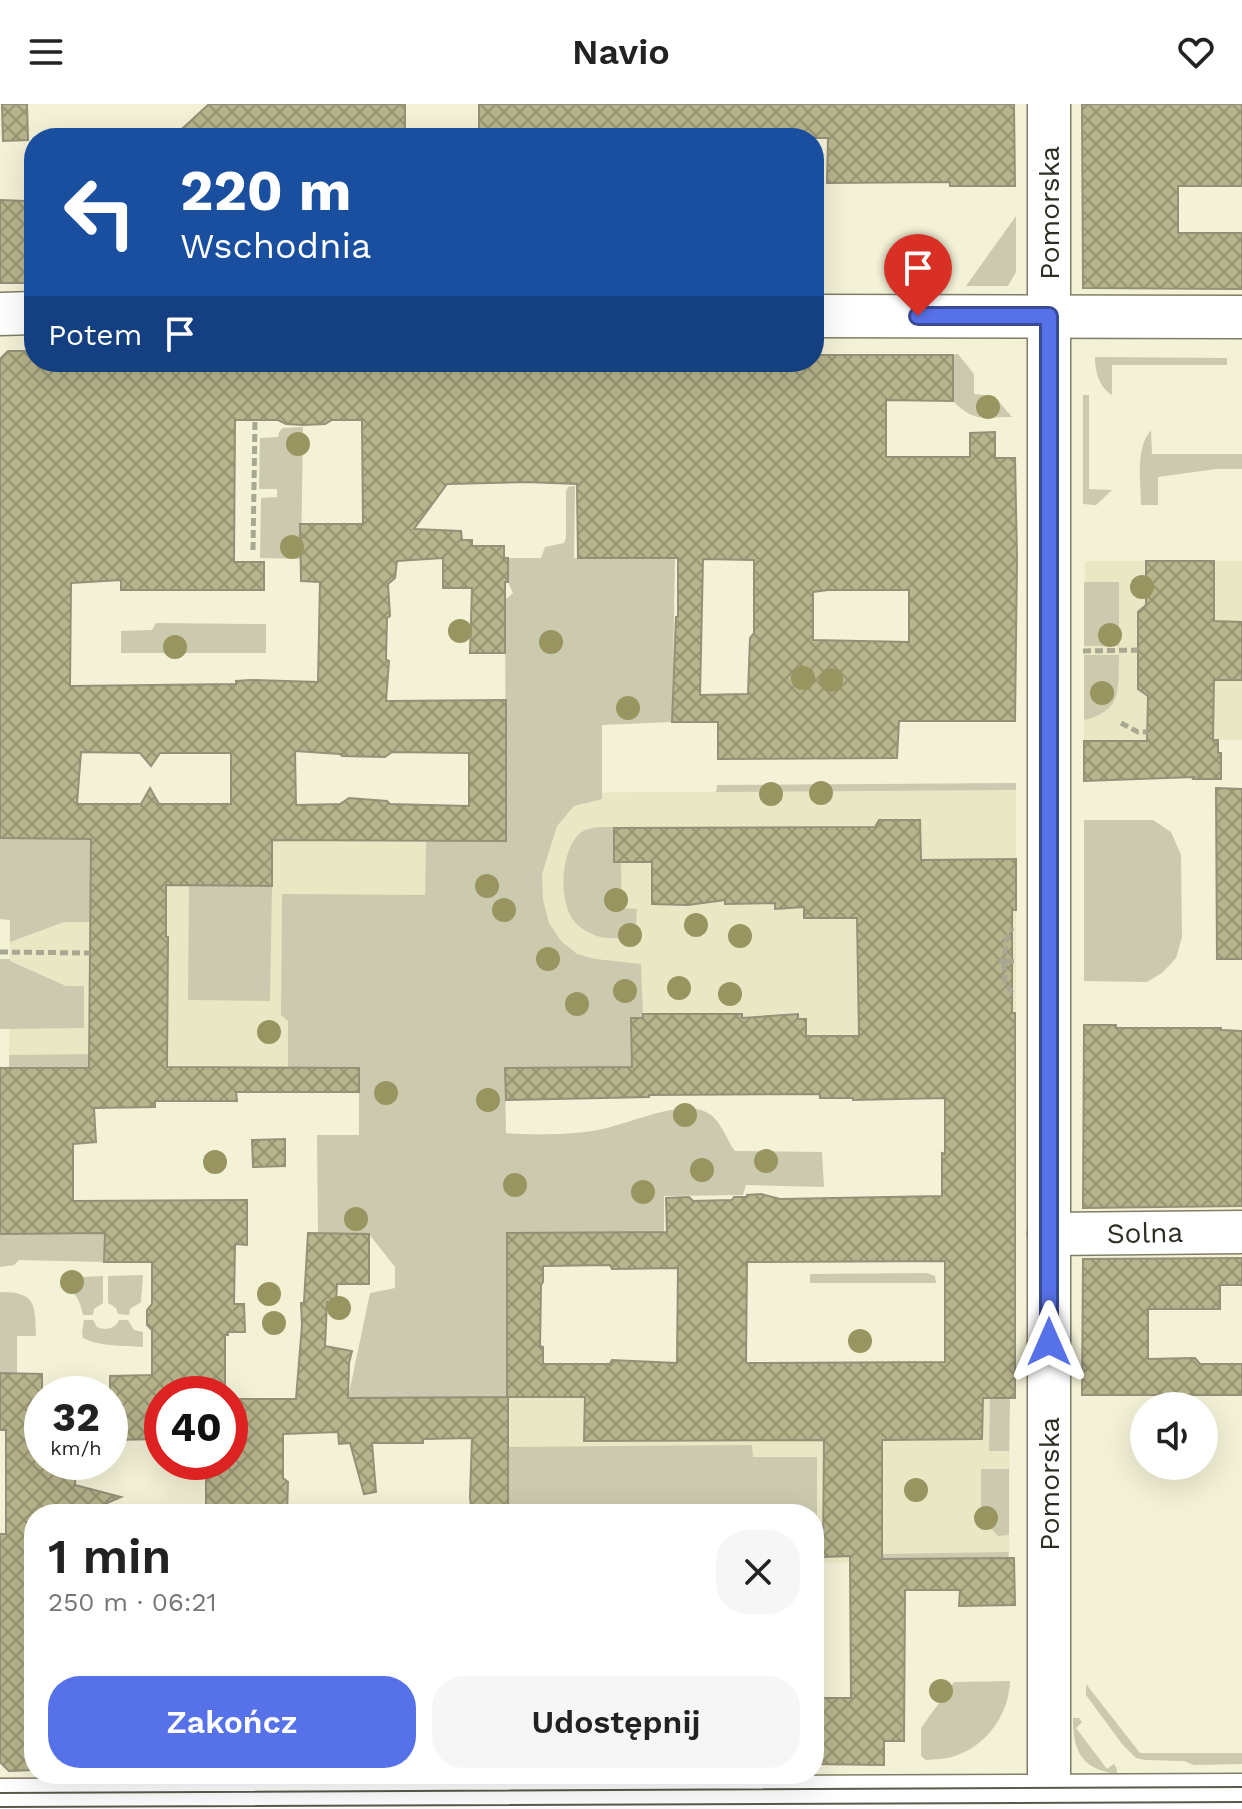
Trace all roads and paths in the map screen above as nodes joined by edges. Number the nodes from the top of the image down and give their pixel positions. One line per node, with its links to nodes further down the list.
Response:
1 (1049, 104): 5 (street, Pomorska)
2 (24, 313): 3 (street)
3 (0, 314)
4 (824, 316): 5 (street)
5 (1049, 316): 6 (street); 20 (street, Pomorska)
6 (1242, 317)
7 (255, 420): 8 (path)
8 (253, 550)
9 (1138, 650): 10 (path)
10 (1078, 651)
11 (1121, 723): 12 (path)
12 (1148, 732)
13 (1016, 923): 17 (path)
14 (0, 952): 15 (path)
15 (90, 953)
16 (1012, 960): 17 (path)
17 (1001, 961): 18 (path)
18 (1018, 998)
19 (1242, 1232): 20 (street, Solna)
20 (1049, 1234): 24 (street, Pomorska)
21 (1242, 1795): 24 (street)
22 (0, 1800): 25 (street)
23 (917, 1802): 24 (street); 25 (street)
24 (1049, 1802)
25 (442, 1804)

